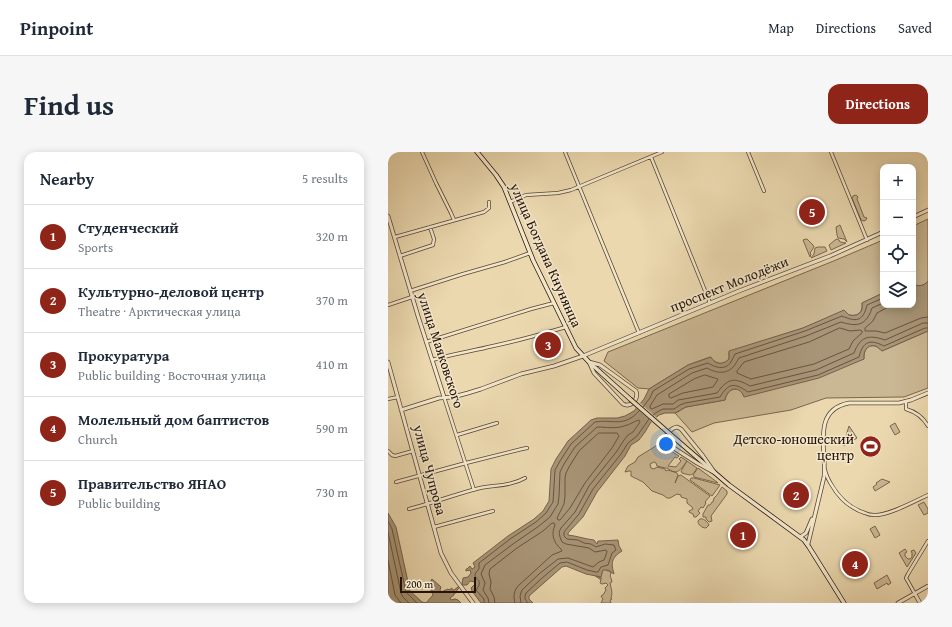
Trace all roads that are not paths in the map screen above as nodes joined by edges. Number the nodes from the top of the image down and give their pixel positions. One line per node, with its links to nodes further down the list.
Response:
1 (422, 152): 15 (street)
2 (478, 152): 11 (main road, улица Богдана Кнунянца)
3 (565, 152): 8 (street)
4 (662, 152): 7 (street)
5 (748, 152): 9 (street)
6 (831, 152): 19 (street)
7 (651, 157): 8 (street); 25 (street)
8 (579, 186): 11 (street); 28 (street)
9 (764, 191)
10 (489, 202): 15 (street)
11 (510, 202): 20 (main road, улица Богдана Кнунянца)
12 (928, 210): 14 (street)
13 (388, 216): 18 (street, улица Маяковского)
14 (916, 216)
15 (454, 221): 16 (street)
16 (430, 227): 18 (street); 21 (street)
17 (880, 234): 19 (street, проспект Молодёжи)
18 (395, 237): 21 (street, улица Маяковского)
19 (867, 240): 25 (street, проспект Молодёжи)
20 (530, 253): 22 (street); 24 (main road, улица Богдана Кнунянца)
21 (400, 256): 22 (street, улица Маяковского)
22 (410, 291): 23 (street, улица Маяковского)
23 (412, 297): 26 (street); 29 (street, улица Маяковского)
24 (554, 303): 27 (main road, улица Богдана Кнунянца); 29 (street)
25 (710, 303): 28 (street, проспект Молодёжи)
26 (388, 305)
27 (566, 327): 30 (main road, улица Богдана Кнунянца); 31 (street)
28 (639, 333): 30 (street, проспект Молодёжи)
29 (426, 342): 31 (street, улица Маяковского)
30 (583, 356): 32 (main road, улица Богдана Кнунянца); 36 (street, проспект Молодёжи)
31 (432, 360): 36 (street, улица Маяковского)
32 (589, 362): 32 (street); 48 (main road, улица Богдана Кнунянца, bridge)
33 (388, 364): 35 (street, улица Чупрова)
34 (928, 393): 38 (street)
35 (398, 397): 37 (street); 39 (street, улица Чупрова)
36 (444, 398): 39 (street, проспект Молодёжи); 42 (street, улица Маяковского)
37 (388, 399)
38 (906, 401): 41 (street); 47 (street)
39 (402, 410): 45 (street, улица Чупрова)
40 (497, 424): 42 (street)
41 (928, 426)
42 (456, 435): 46 (street, улица Маяковского)
43 (527, 448): 46 (street)
44 (388, 451): 45 (street)
45 (413, 451): 49 (street, улица Чупрова)
46 (466, 463): 49 (street); 52 (street, улица Маяковского)
47 (824, 465): 53 (street); 56 (street)
48 (715, 473): 48 (street); 59 (main road, улица Богдана Кнунянца)
49 (420, 476): 51 (street); 54 (street, улица Чупрова)
50 (525, 478): 52 (street)
51 (396, 482)
52 (474, 490): 54 (street)
53 (928, 495)
54 (428, 504): 55 (street); 58 (street, улица Чупрова)
55 (409, 509)
56 (815, 510): 59 (street); 61 (street)
57 (493, 511): 58 (street)
58 (434, 527): 64 (street, улица Чупрова)
59 (799, 537): 61 (main road, улица Богдана Кнунянца)
60 (928, 541): 63 (street)
61 (808, 544): 65 (main road)
62 (928, 586): 63 (street)
63 (915, 594): 66 (street); 67 (street)
64 (473, 603)
65 (844, 603)
66 (898, 603)
67 (920, 603)

